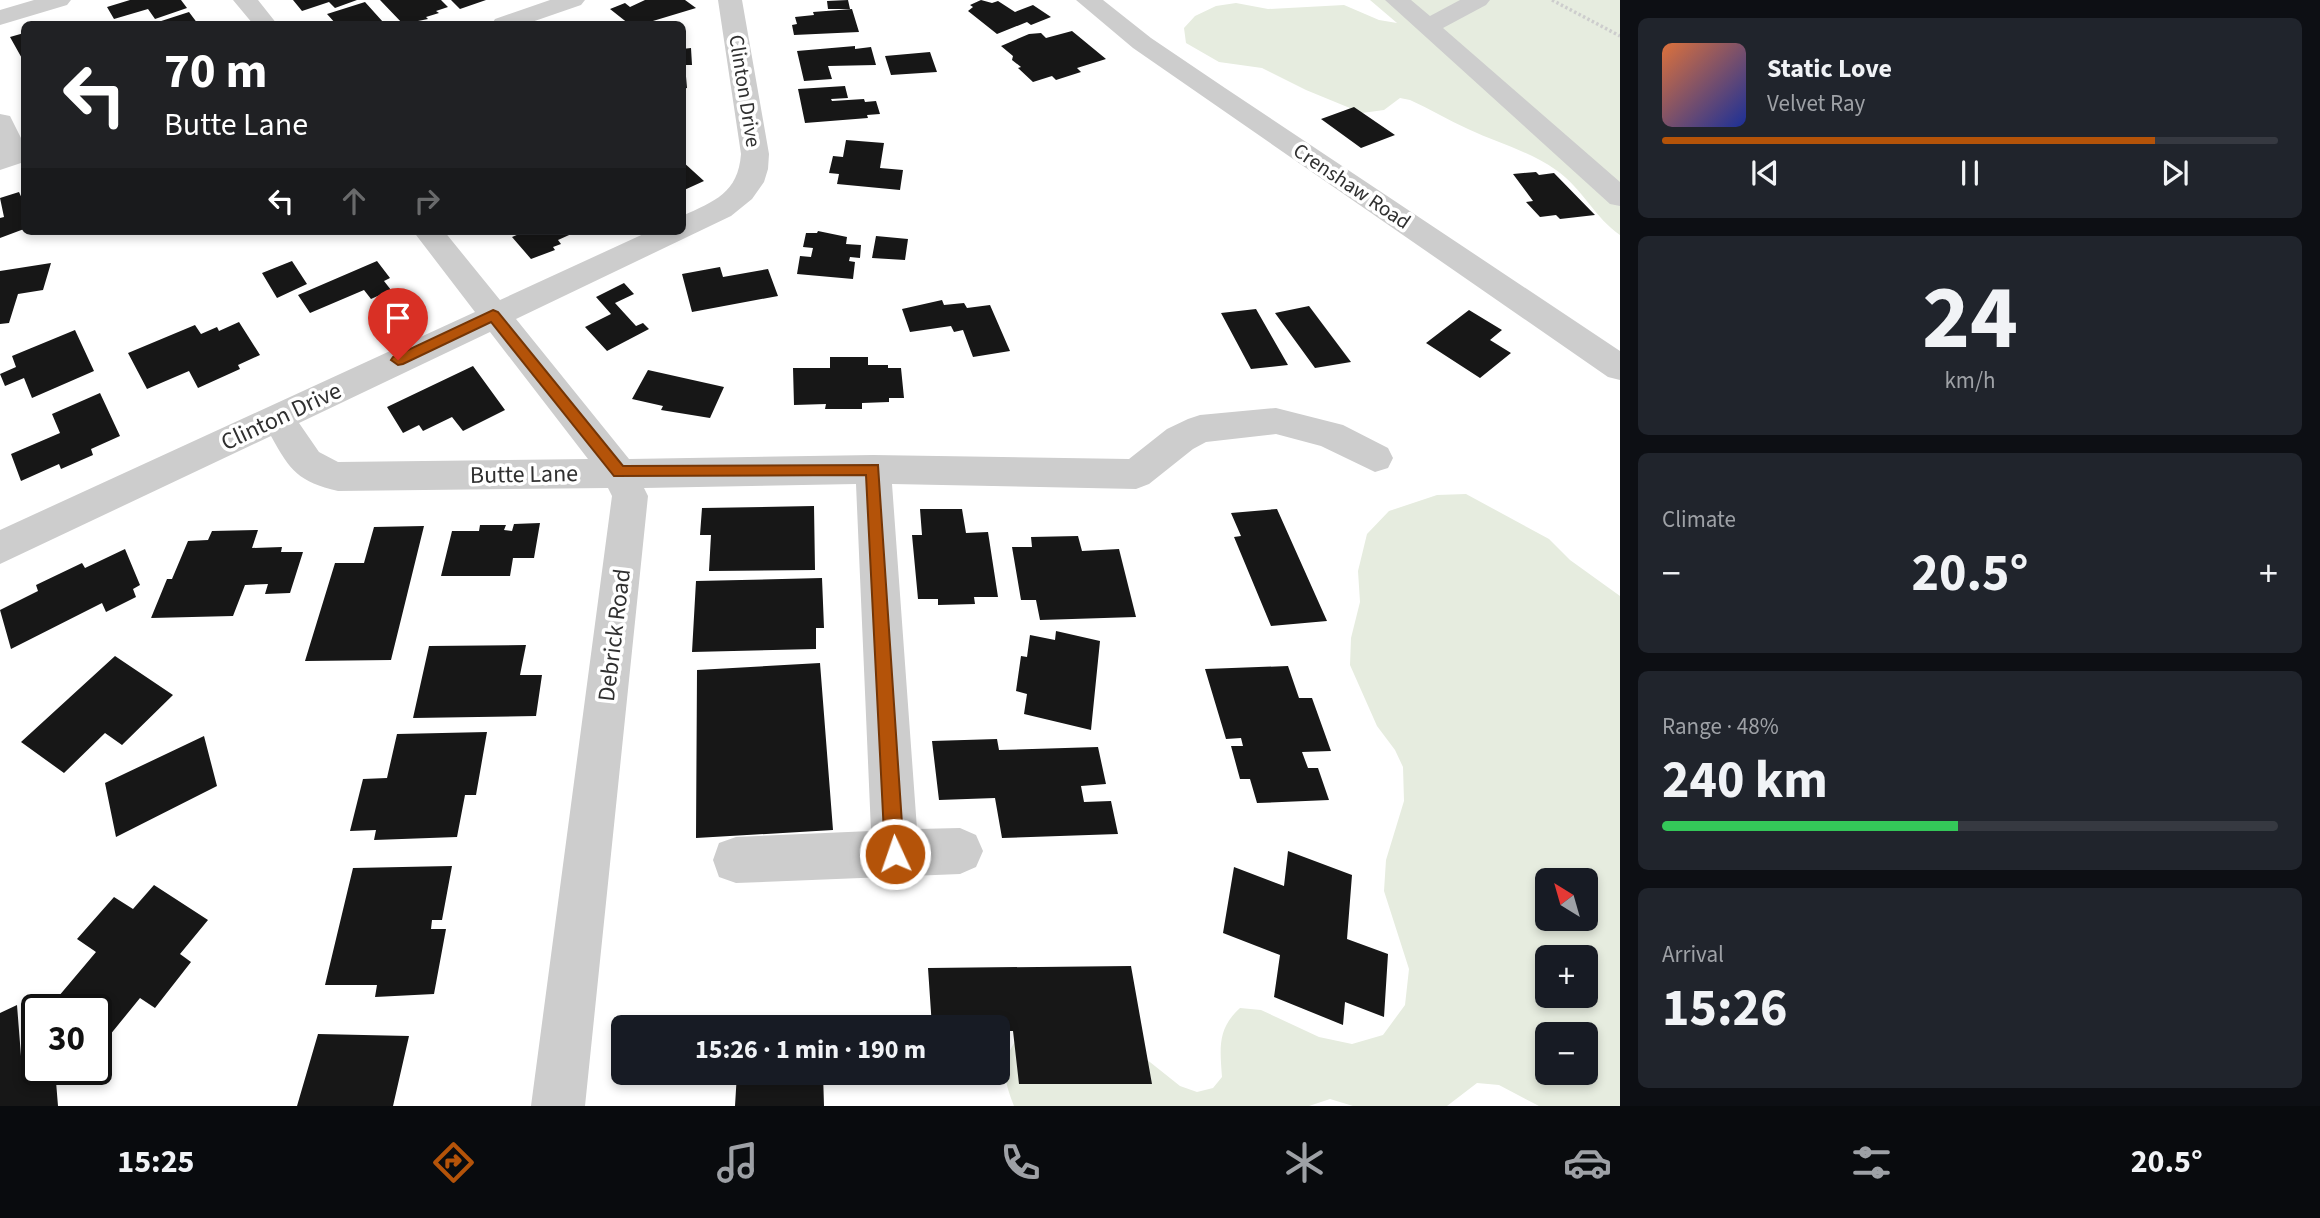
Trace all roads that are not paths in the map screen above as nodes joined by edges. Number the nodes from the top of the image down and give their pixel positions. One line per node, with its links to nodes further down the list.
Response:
1 (59, 0): 8 (street)
2 (245, 0): 9 (street)
3 (573, 0): 10 (street)
4 (730, 0): 15 (street, Clinton Drive)
5 (1088, 0): 19 (street, Crenshaw Road)
6 (1397, 0): 11 (street)
7 (1478, 0): 11 (street)
8 (0, 18)
9 (262, 21)
10 (513, 21)
11 (1427, 27): 14 (street)
12 (0, 122): 13 (street)
13 (0, 161)
14 (1620, 197)
15 (686, 226)
16 (431, 235): 18 (street, Debrick Road)
17 (667, 235): 18 (street, Clinton Drive)
18 (493, 315): 20 (street, Clinton Drive); 23 (street, Debrick Road)
19 (1620, 368)
20 (278, 417): 23 (street, Butte Lane); 24 (street, Clinton Drive)
21 (1375, 458): 22 (street, Butte Lane)
22 (873, 469): 23 (street, Butte Lane); 26 (street)
23 (619, 472): 28 (street, Debrick Road)
24 (0, 548)
25 (960, 851): 26 (street)
26 (895, 854): 27 (street)
27 (736, 860)
28 (558, 1106)

